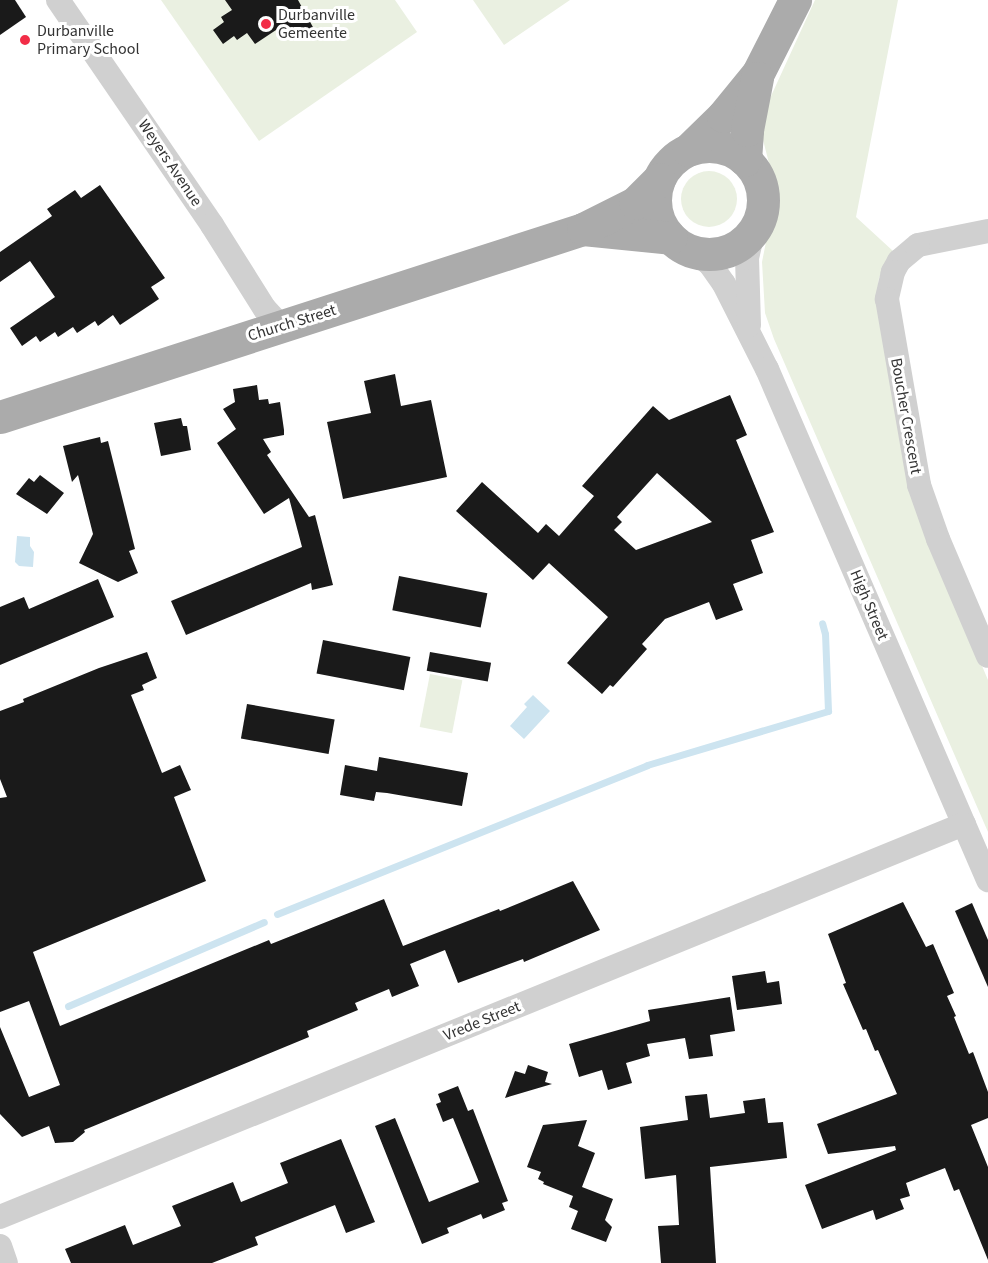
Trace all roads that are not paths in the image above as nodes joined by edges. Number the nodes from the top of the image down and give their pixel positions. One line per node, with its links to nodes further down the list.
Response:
1 (58, 0): 11 (street, Weyers Avenue)
2 (795, 0): 3 (main road)
3 (758, 73): 4 (main road); 5 (main road)
4 (688, 150): 5 (main road); 6 (main road)
5 (745, 160): 9 (main road)
6 (659, 179): 7 (main road, Church Street); 10 (main road)
7 (583, 229): 10 (main road, Church Street); 11 (main road, Church Street)
8 (988, 231): 14 (street, Boucher Crescent)
9 (753, 232): 10 (main road); 12 (street, High Street)
10 (682, 245): 12 (street, High Street)
11 (281, 326): 13 (main road, Church Street)
12 (749, 331): 15 (street, High Street)
13 (0, 417)
14 (988, 656)
15 (964, 824): 16 (street, High Street); 17 (street, Vrede Street)
16 (988, 880)
17 (0, 1217)
18 (0, 1246): 19 (street)
19 (6, 1263)

